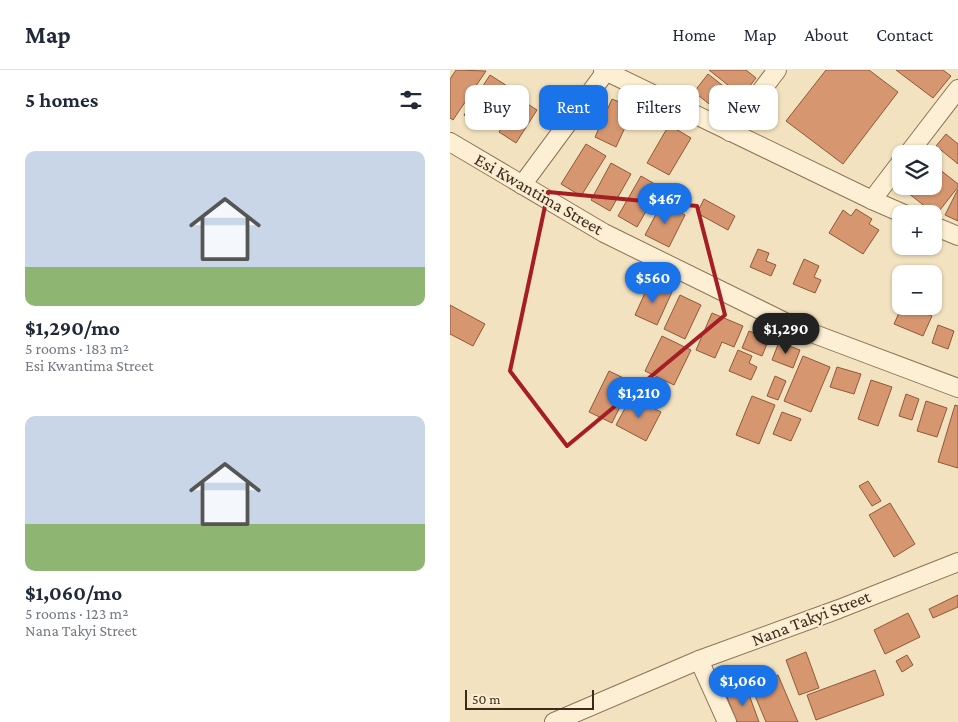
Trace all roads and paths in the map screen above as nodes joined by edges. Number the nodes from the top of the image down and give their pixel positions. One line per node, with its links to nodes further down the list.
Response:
1 (777, 70): 4 (street)
2 (605, 71): 4 (street); 8 (street)
3 (958, 89): 6 (street)
4 (730, 132): 9 (street)
5 (450, 142): 8 (street, Esi Kwantima Street)
6 (915, 145)
7 (892, 174): 9 (street)
8 (522, 185): 13 (street, Esi Kwantima Street)
9 (872, 200): 10 (street)
10 (892, 209)
11 (942, 229): 12 (street)
12 (958, 236)
13 (958, 388)
14 (958, 562): 15 (street, Nana Takyi Street)
15 (699, 660): 16 (street, Nana Takyi Street); 17 (street)
16 (554, 722)
17 (727, 722)

